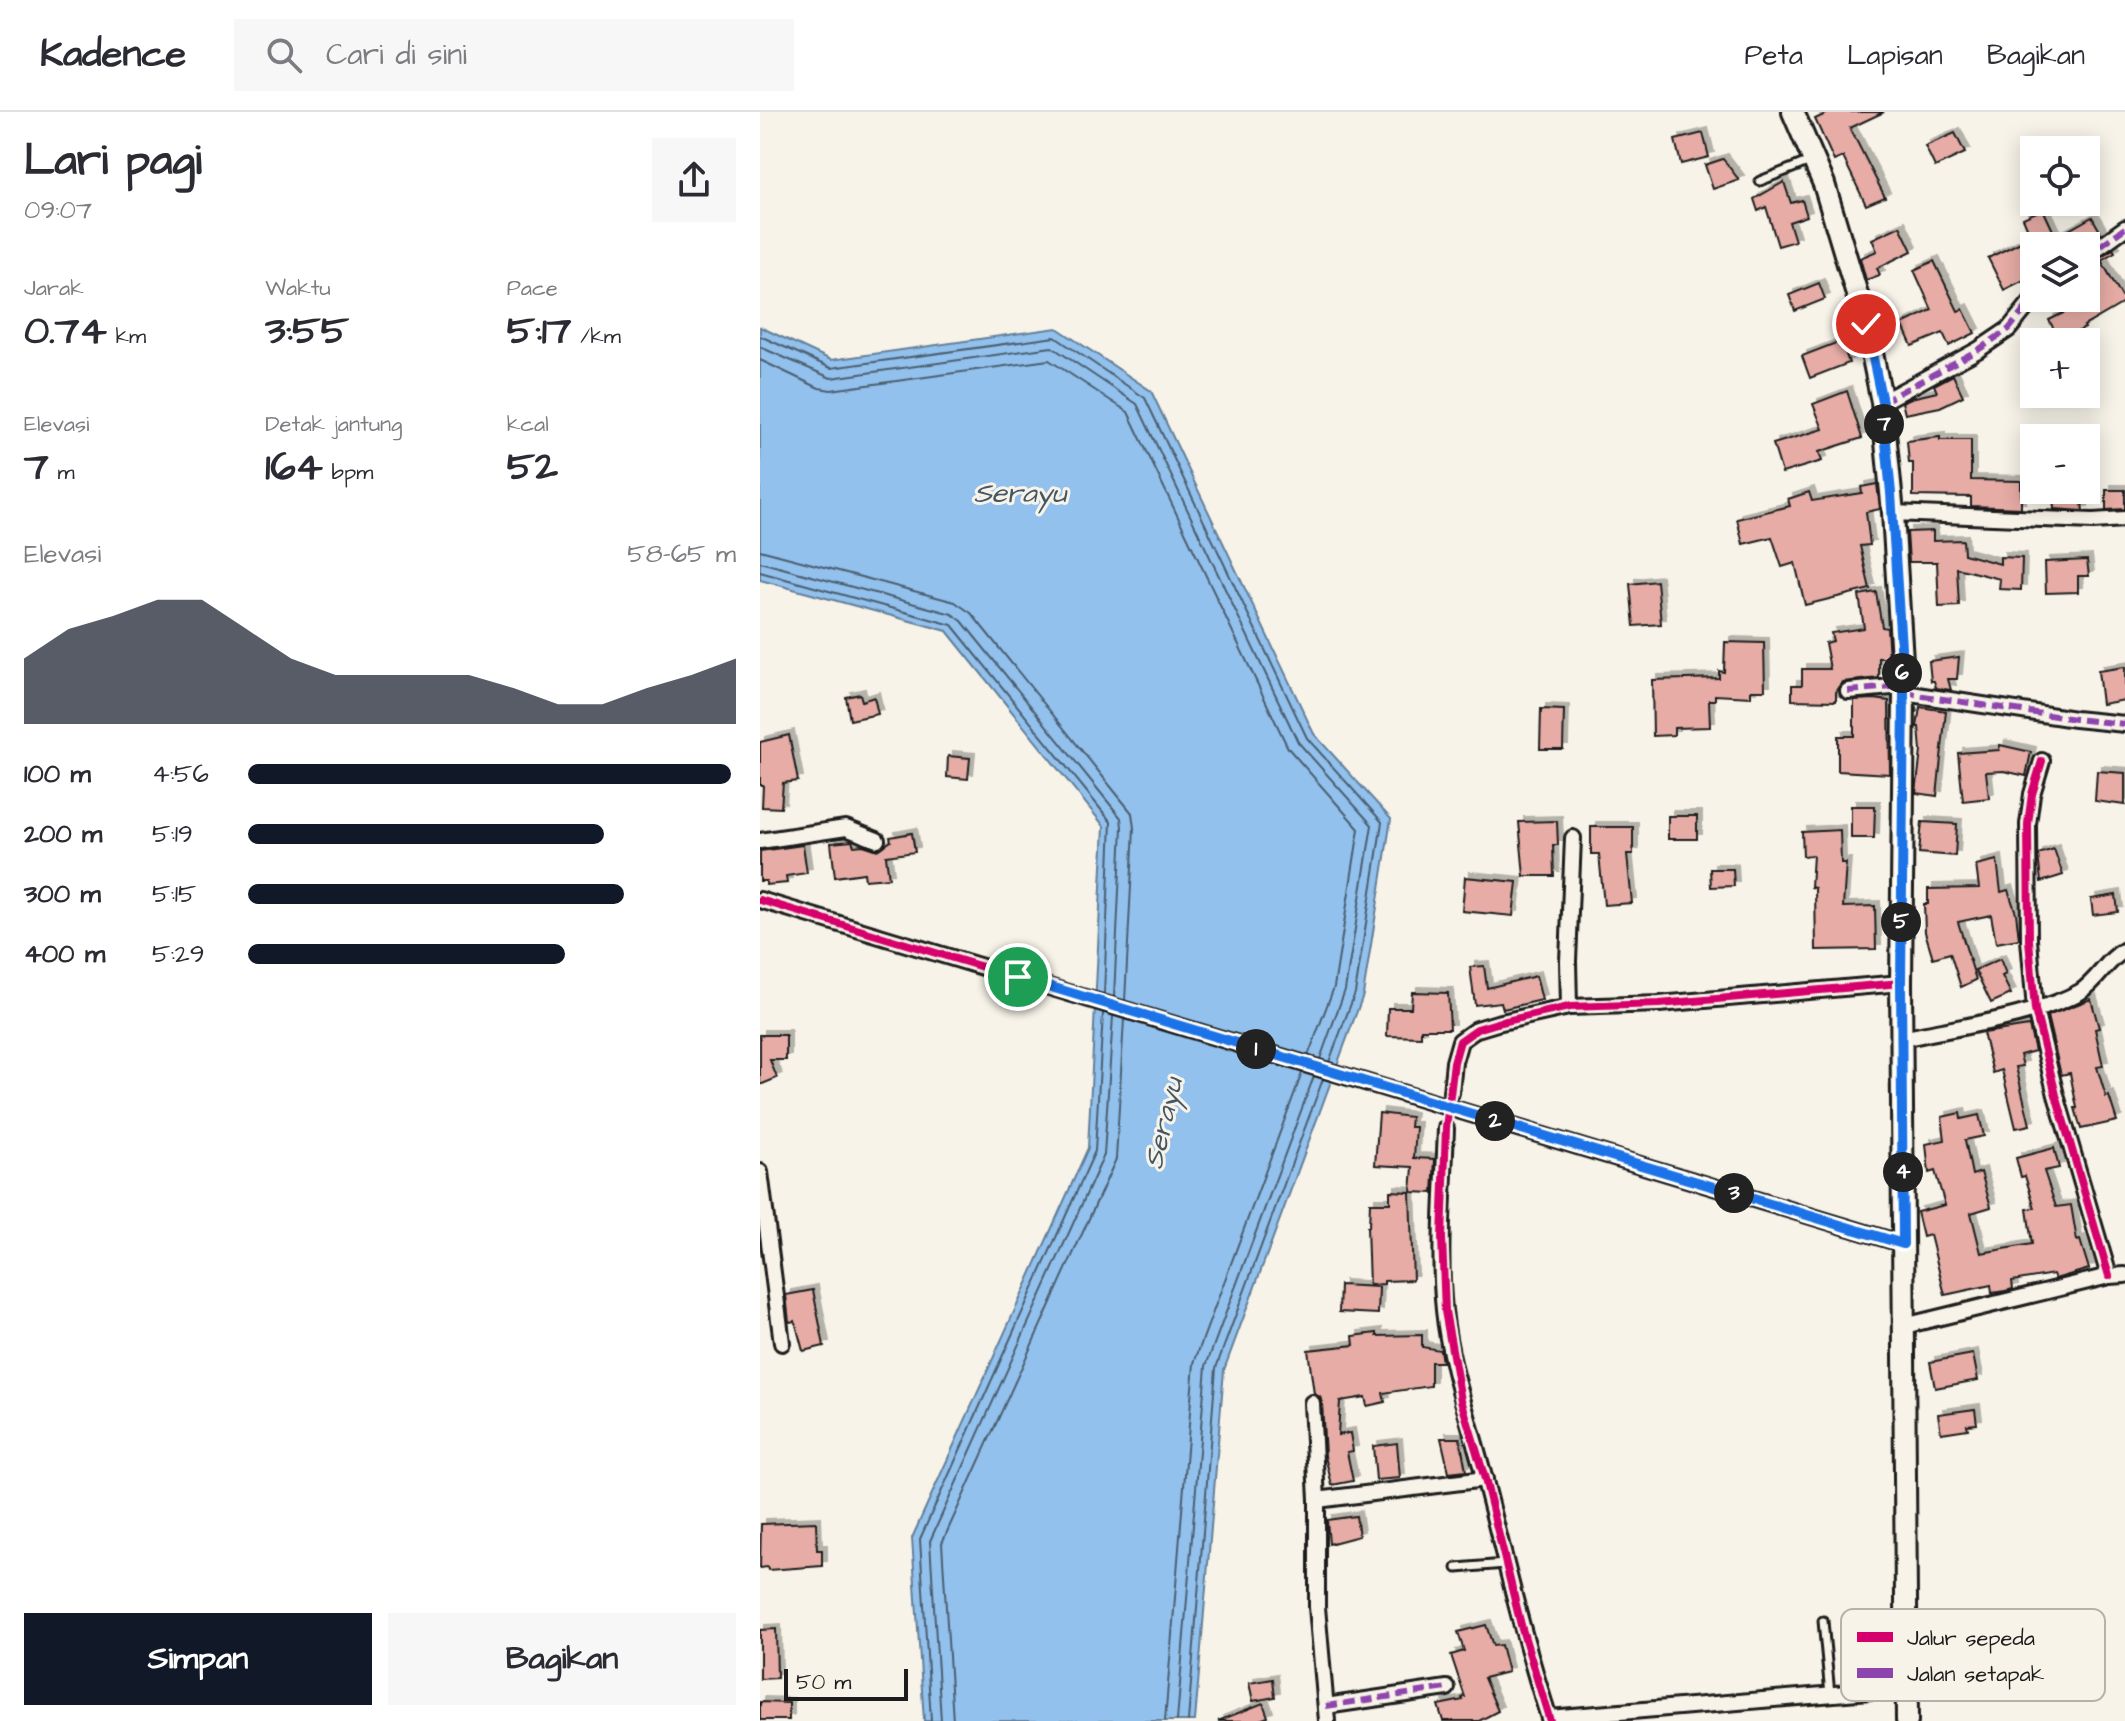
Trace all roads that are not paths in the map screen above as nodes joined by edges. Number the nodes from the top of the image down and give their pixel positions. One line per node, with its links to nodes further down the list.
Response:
1 (1793, 112): 2 (main road)
2 (1814, 160): 3 (lane); 7 (main road)
3 (1760, 181)
4 (2125, 228): 5 (street)
5 (2100, 246)
6 (2023, 312): 7 (street)
7 (1882, 402): 8 (main road)
8 (1893, 513): 9 (street); 10 (main road)
9 (2125, 519)
10 (1904, 690): 11 (street); 12 (street); 19 (main road)
11 (1848, 691)
12 (2125, 724)
13 (2042, 761): 21 (street)
14 (1573, 838): 20 (street)
15 (877, 840): 16 (street)
16 (760, 841)
17 (760, 900): 27 (street)
18 (2125, 950): 21 (street)
19 (1901, 983): 20 (street); 22 (main road)
20 (1569, 1007): 23 (street)
21 (2035, 1010): 22 (street); 29 (street)
22 (1902, 1039): 27 (main road)
23 (1451, 1093)
24 (1446, 1128): 33 (street)
25 (760, 1172): 26 (street)
26 (764, 1233): 31 (street)
27 (1903, 1244): 30 (main road)
28 (2125, 1275): 29 (street)
29 (2109, 1276): 30 (street)
30 (1904, 1326): 37 (main road)
31 (782, 1343)
32 (1312, 1403): 34 (street)
33 (1485, 1479): 34 (street); 35 (street)
34 (1317, 1500): 43 (street)
35 (1505, 1564): 36 (lane); 44 (street)
36 (1457, 1568)
37 (1906, 1609)
38 (1823, 1621): 41 (lane)
39 (1447, 1688): 43 (street)
40 (1841, 1693): 41 (street)
41 (1830, 1694): 44 (street)
42 (1906, 1701): 45 (main road)
43 (1326, 1713)
44 (1550, 1719)
45 (1907, 1721)

